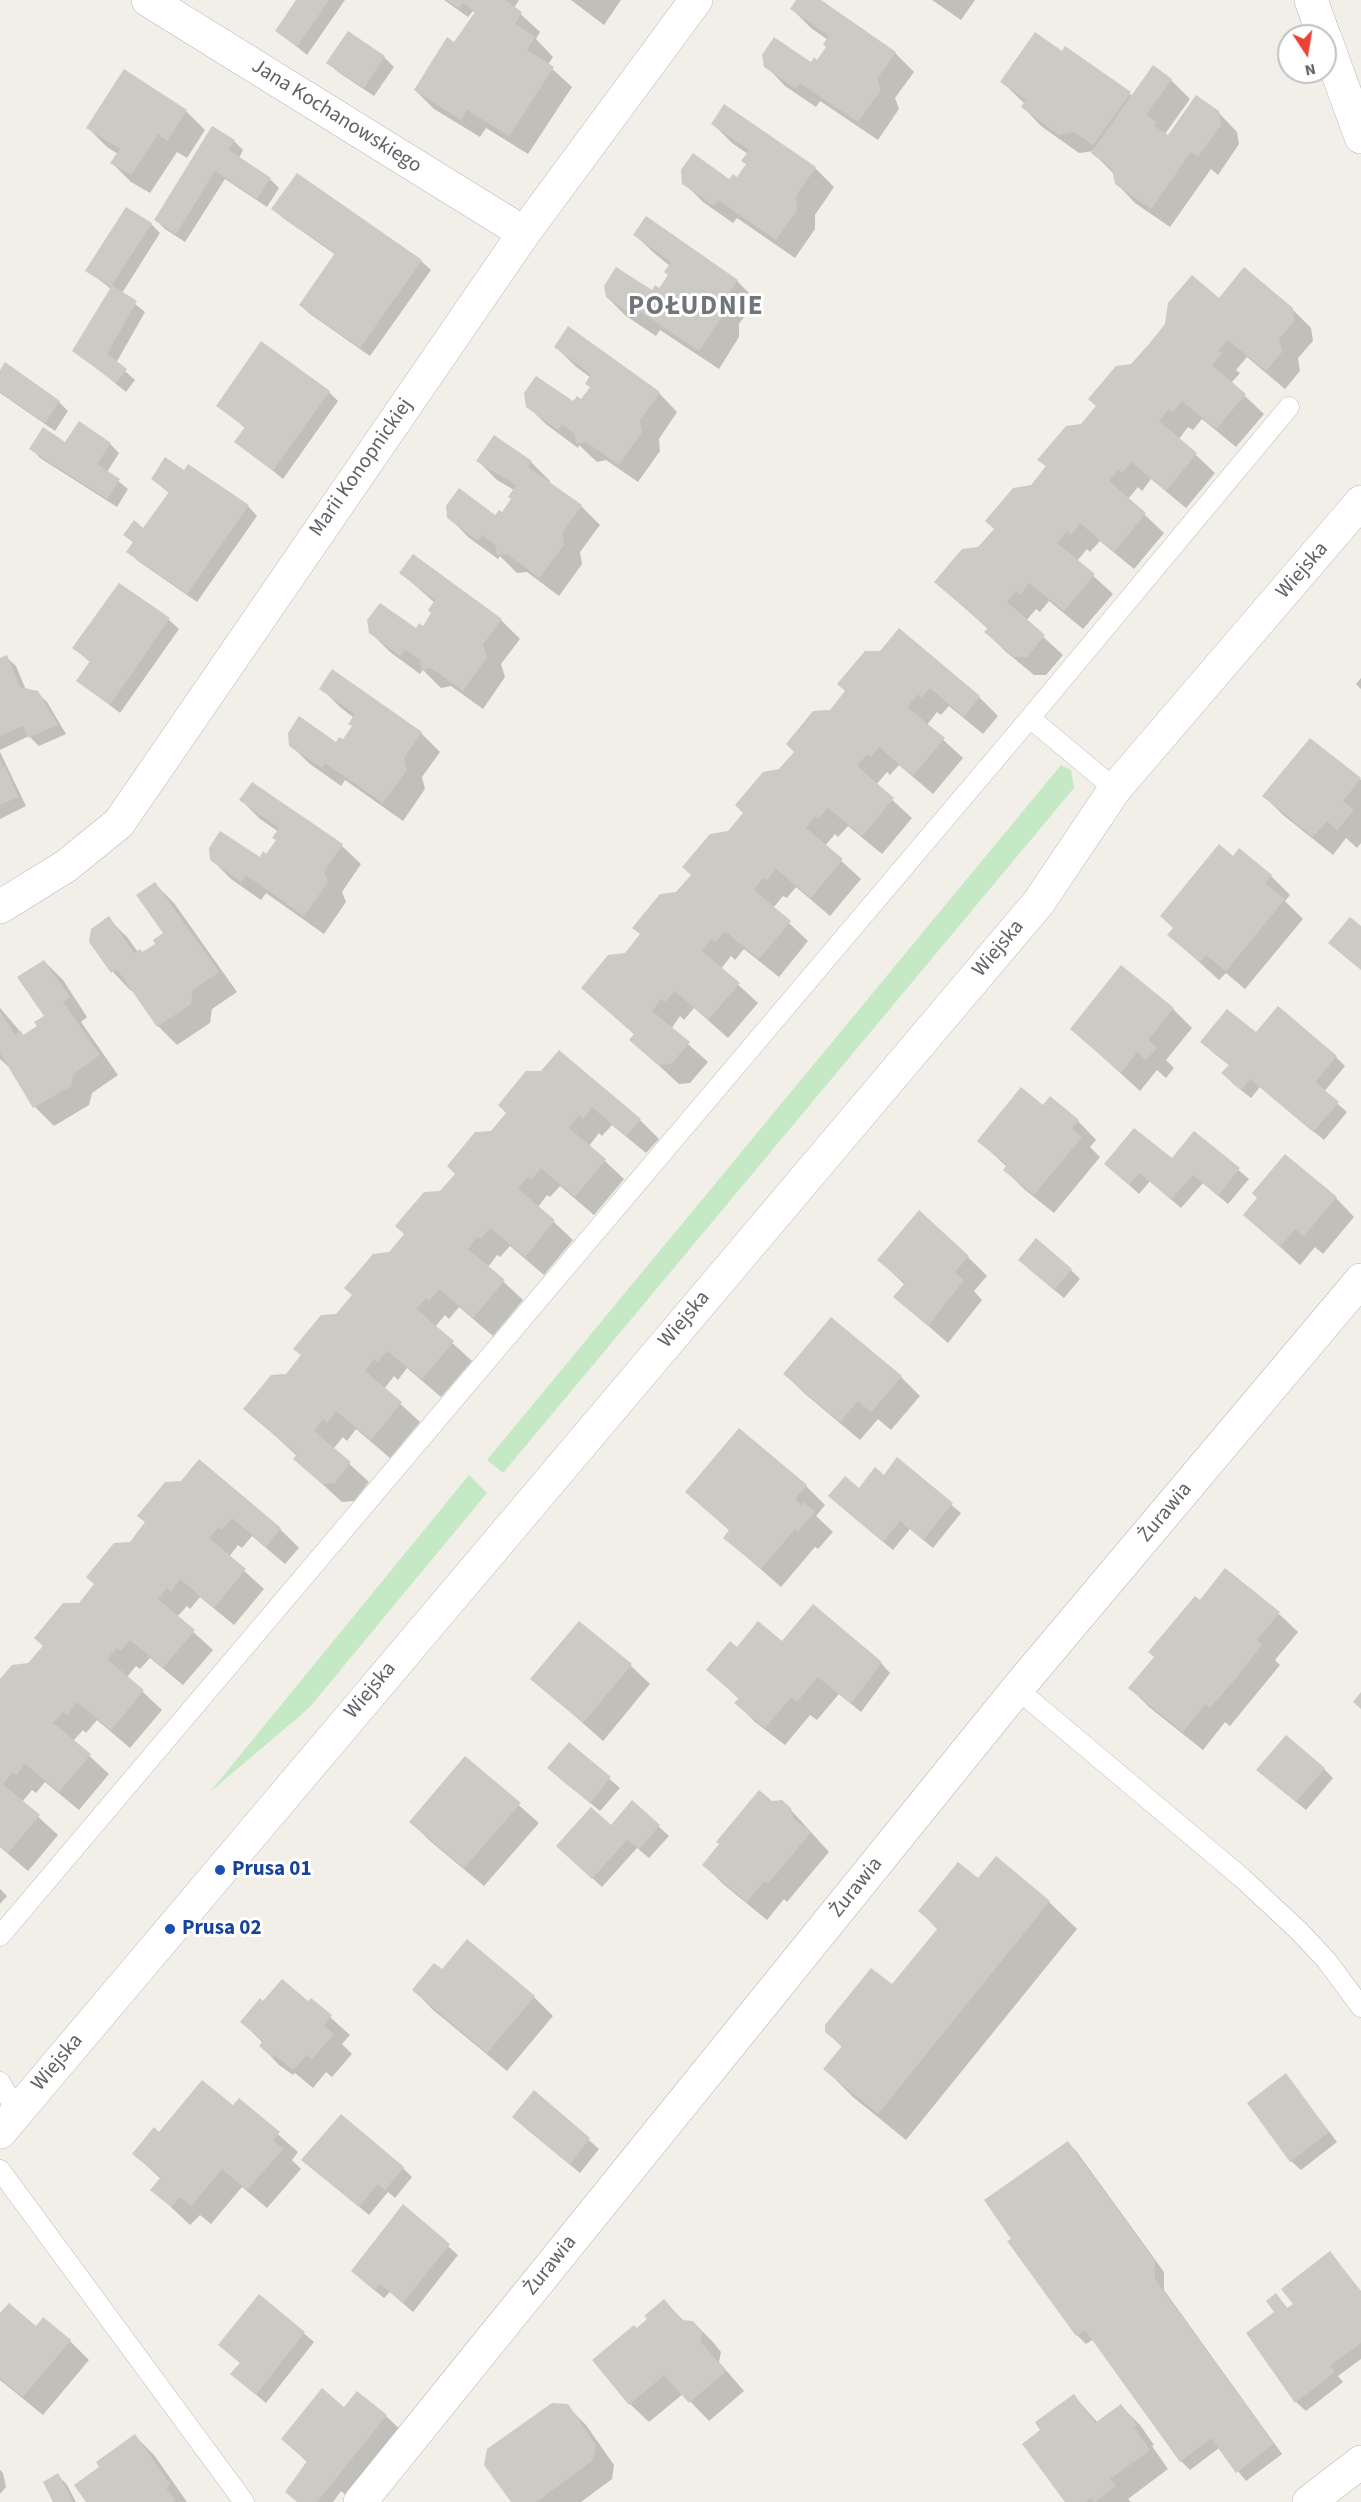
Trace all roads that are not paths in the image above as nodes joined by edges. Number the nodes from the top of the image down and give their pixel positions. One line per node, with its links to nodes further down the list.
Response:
1 (148, 0): 7 (street, Jana Kochanowskiego)
2 (696, 0): 7 (street, Marii Konopnickiej)
3 (1311, 0): 4 (street)
4 (1320, 24)
5 (1337, 70): 6 (street)
6 (1361, 137)
7 (524, 233): 12 (street, Marii Konopnickiej)
8 (1289, 407): 10 (lane)
9 (1361, 502): 11 (street, Wiejska)
10 (1030, 718): 11 (lane); 15 (lane)
11 (1115, 789): 18 (street, Wiejska)
12 (0, 907)
13 (1361, 1281): 14 (street, Żurawia)
14 (1017, 1689): 16 (lane); 22 (street, Żurawia)
15 (0, 1936)
16 (1361, 2007)
17 (0, 2082): 18 (lane)
18 (8, 2122)
19 (0, 2170): 21 (lane)
20 (1361, 2462): 23 (street)
21 (244, 2502)
22 (360, 2502)
23 (1309, 2502)

